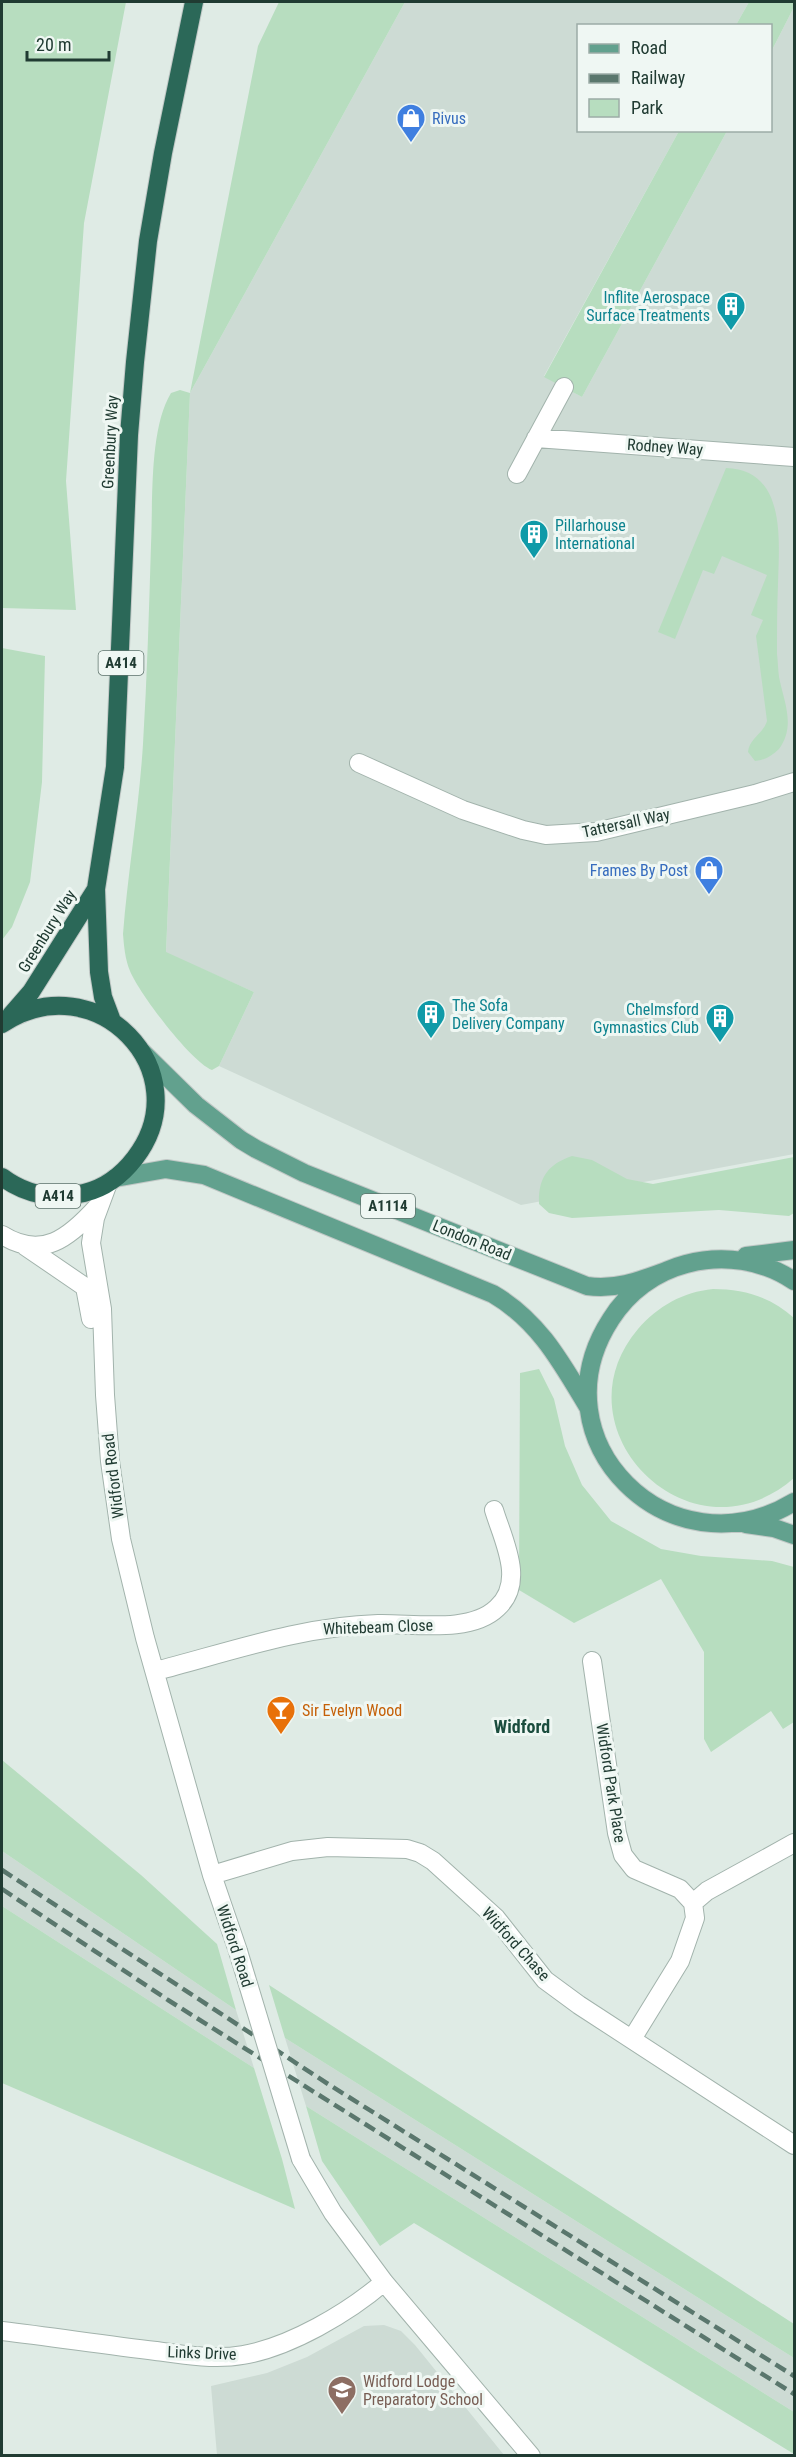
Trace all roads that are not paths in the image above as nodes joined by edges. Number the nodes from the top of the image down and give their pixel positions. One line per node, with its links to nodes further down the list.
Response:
1 (194, 2): 8 (highway, Greenbury Way / A414)
2 (564, 387): 3 (street)
3 (536, 438): 4 (street, Rodney Way); 5 (street)
4 (795, 457)
5 (517, 474)
6 (359, 763): 7 (street, Tattersall Way)
7 (795, 782)
8 (96, 889): 9 (highway, Greenbury Way / A414); 10 (highway, Greenbury Way / A414)
9 (112, 1021): 10 (highway, A414); 11 (highway, A414)
10 (4, 1022)
11 (141, 1050): 13 (highway, A414); 19 (main road, London Road / A1114)
12 (2, 1177): 13 (highway, A414)
13 (112, 1180): 14 (street, Widford Road); 22 (main road, A1114)
14 (100, 1204): 16 (street, Widford Road); 21 (street, Widford Road)
15 (2, 1235): 16 (street, Widford Road)
16 (25, 1246): 21 (street, Widford Road)
17 (795, 1250): 18 (main road)
18 (723, 1259): 19 (main road, A1114); 20 (main road, A1114)
19 (666, 1271): 22 (main road, A1114)
20 (795, 1281)
21 (102, 1364): 28 (street, Widford Road)
22 (590, 1411): 25 (main road, A1114)
23 (795, 1502): 25 (main road, A1114)
24 (494, 1510): 28 (street, Whitebeam Close)
25 (738, 1523): 26 (main road, A1114)
26 (795, 1535)
27 (592, 1661): 31 (street, Widford Park Place)
28 (156, 1671): 30 (street, Widford Road)
29 (795, 1843): 31 (street)
30 (212, 1875): 32 (street, Widford Chase); 34 (street, Widford Road, bridge)
31 (693, 1903): 32 (street)
32 (632, 2039): 33 (street, Widford Chase)
33 (794, 2143)
34 (384, 2282): 35 (street, Links Drive); 36 (street, Widford Road)
35 (2, 2331)
36 (531, 2456)

